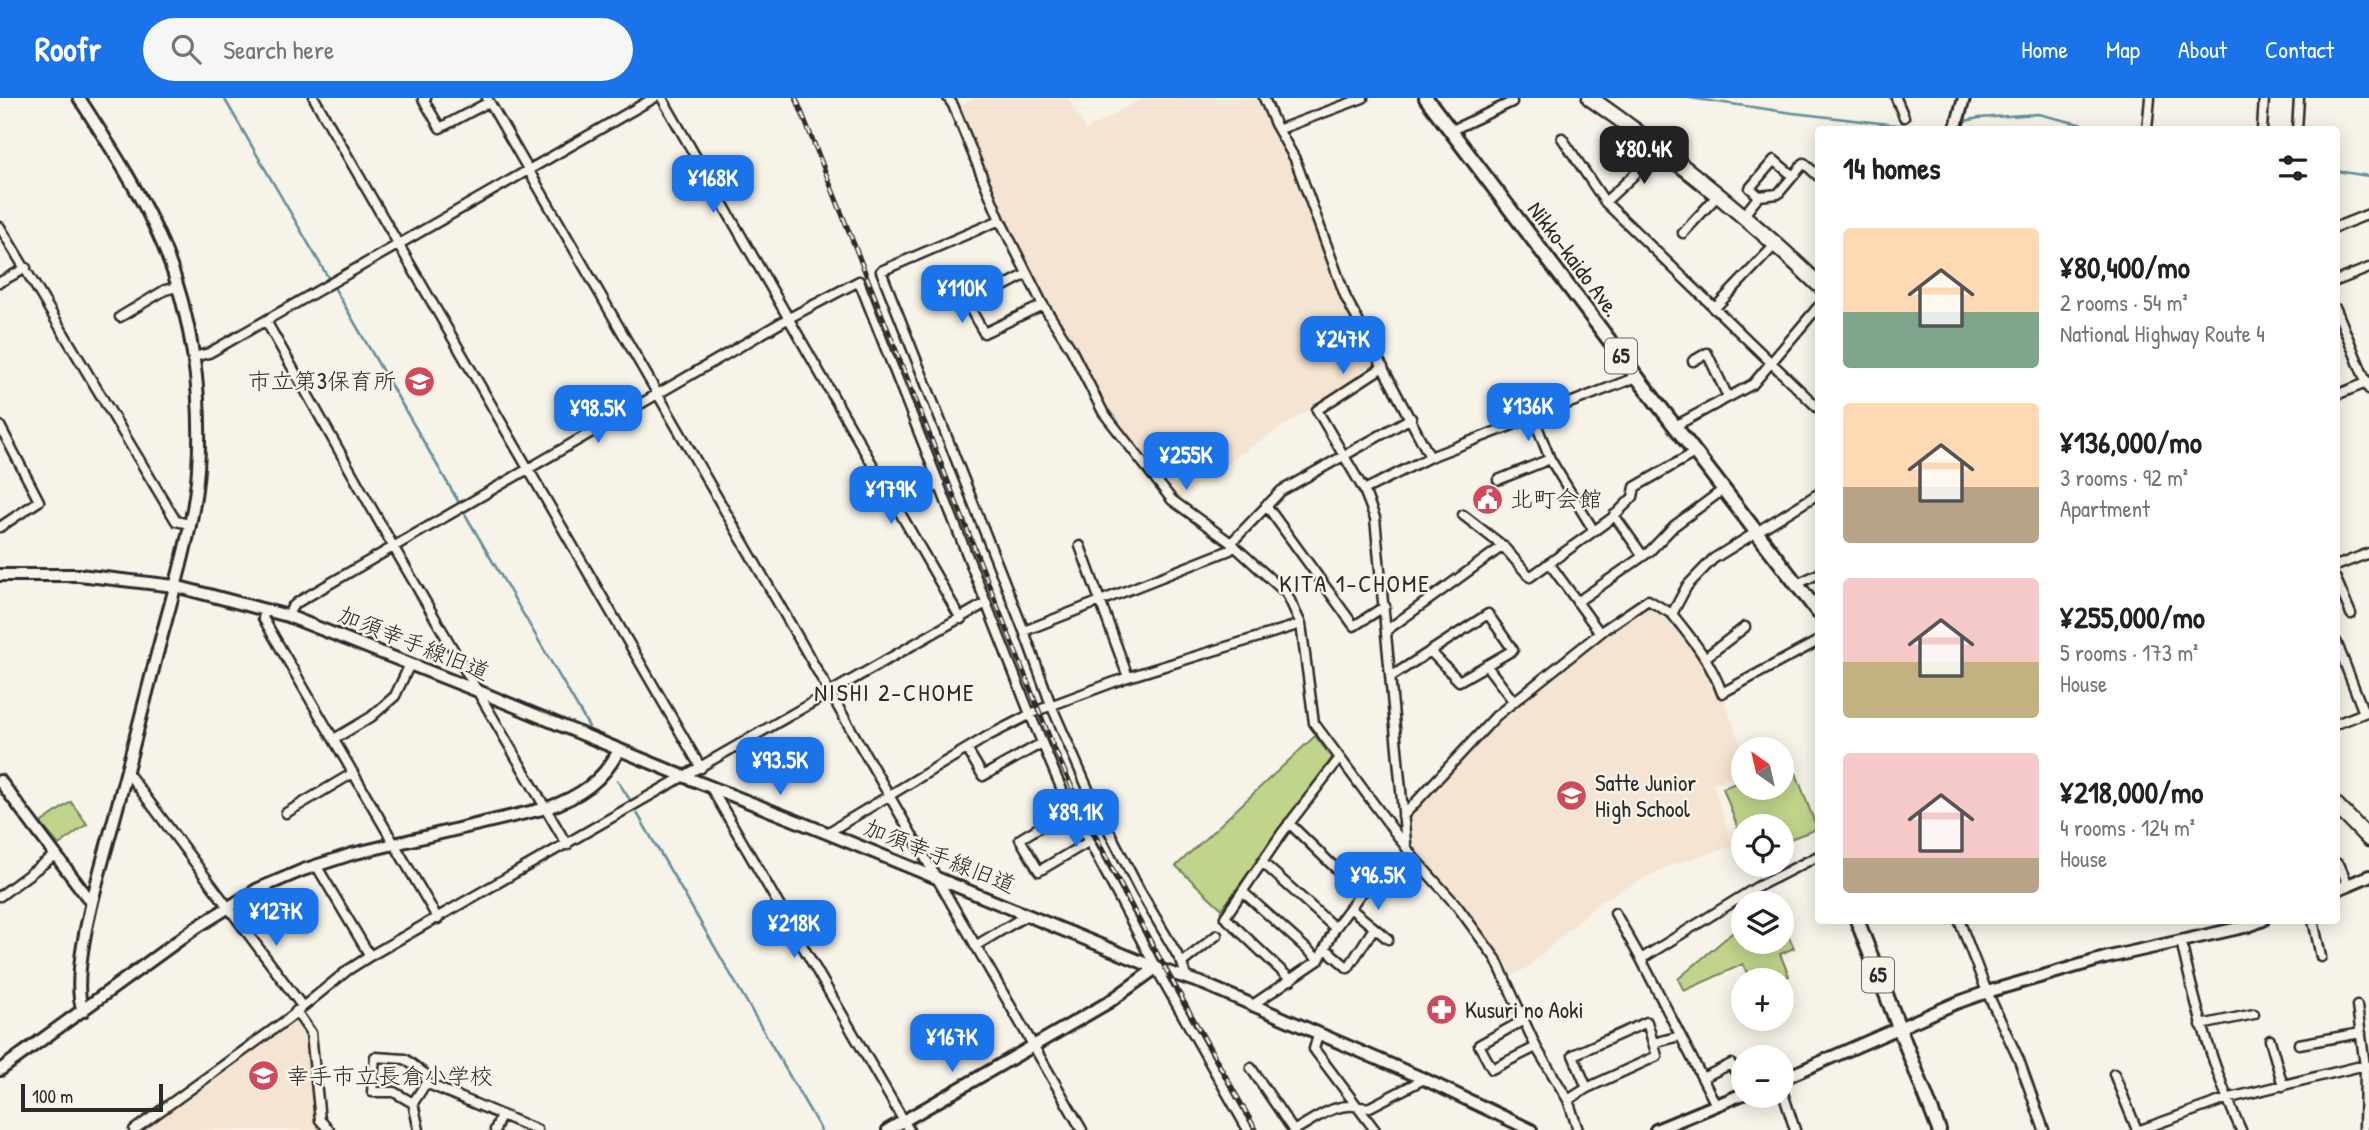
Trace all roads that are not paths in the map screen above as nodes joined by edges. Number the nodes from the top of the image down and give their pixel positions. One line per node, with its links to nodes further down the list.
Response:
1 (79, 98): 48 (street)
2 (314, 98): 41 (street)
3 (426, 98): 16 (street)
4 (654, 98): 28 (street)
5 (662, 98): 53 (street)
6 (948, 98): 36 (street)
7 (1264, 98): 24 (street)
8 (1363, 98): 24 (street)
9 (1426, 98): 25 (main road, Nikko-kaido Ave. / 65)
10 (1590, 98): 18 (highway)
11 (1896, 98): 19 (street)
12 (1964, 98): 20 (street)
13 (2150, 98): 21 (street)
14 (2264, 98): 22 (street)
15 (2300, 98): 23 (street)
16 (488, 100): 28 (street)
17 (1512, 102): 25 (street)
18 (1607, 103): 27 (highway)
19 (1904, 117)
20 (1956, 126)
21 (2147, 126)
22 (2262, 126)
23 (2297, 126)
24 (1280, 129): 59 (street)
25 (1450, 131): 60 (main road, Nikko-kaido Ave. / 65)
26 (1562, 138): 33 (street)
27 (1663, 149): 31 (highway); 33 (street)
28 (528, 170): 41 (street); 62 (street)
29 (1815, 173): 30 (street)
30 (1793, 176): 32 (street); 32 (street)
31 (1719, 194): 35 (highway); 39 (street)
32 (1759, 196): 35 (street)
33 (1605, 202): 50 (street)
34 (2369, 214): 37 (street)
35 (1744, 215): 40 (highway)
36 (1000, 220): 44 (street); 114 (street)
37 (2340, 225)
38 (0, 227): 42 (street)
39 (1683, 233)
40 (1776, 244): 46 (highway); 50 (street)
41 (399, 245): 55 (street); 74 (street)
42 (26, 268): 47 (street); 84 (street)
43 (2369, 268): 45 (street)
44 (1027, 274): 49 (street); 49 (street)
45 (2340, 279)
46 (1815, 281)
47 (0, 282)
48 (177, 287): 52 (street); 56 (street)
49 (1043, 305): 88 (street)
50 (1714, 309): 58 (street)
51 (1815, 311): 58 (street)
52 (120, 317)
53 (789, 318): 62 (street); 76 (street); 81 (street)
54 (2340, 318): 61 (street)
55 (266, 321): 56 (street); 89 (street)
56 (194, 357): 84 (street)
57 (1693, 361): 64 (street)
58 (1770, 364): 64 (street); 65 (street)
59 (1383, 368): 67 (street); 71 (street)
60 (1637, 377): 66 (street); 68 (main road, Nikko-kaido Ave. / 65)
61 (2368, 384): 63 (street)
62 (658, 394): 74 (street); 127 (street)
63 (2340, 394)
64 (1728, 397): 68 (street)
65 (1815, 405)
66 (1533, 416): 72 (street); 73 (street)
67 (1411, 418): 71 (street); 72 (street)
68 (1675, 425): 70 (main road, Nikko-kaido Ave. / 65)
69 (0, 426): 85 (street)
70 (1696, 452): 77 (main road, Nikko-kaido Ave. / 65); 83 (street)
71 (1344, 455): 78 (street); 80 (street)
72 (1430, 457): 78 (street)
73 (1550, 459): 75 (street); 86 (street)
74 (528, 469): 89 (street); 138 (street)
75 (1497, 480)
76 (940, 484): 81 (street); 103 (street)
77 (1724, 489): 87 (main road, Nikko-kaido Ave. / 65); 93 (street)
78 (1364, 490): 104 (street)
79 (1815, 496): 87 (street)
80 (1266, 505): 88 (street); 104 (street)
81 (898, 508): 110 (street)
82 (1463, 515): 91 (street)
83 (1615, 515): 86 (street); 93 (street)
84 (189, 524): 99 (street)
85 (0, 527)
86 (1594, 531): 94 (street)
87 (1757, 531): 98 (main road, Nikko-kaido Ave. / 65); 107 (street)
88 (1233, 545): 101 (street); 111 (street)
89 (393, 546): 109 (street); 126 (street)
90 (1080, 546): 101 (street)
91 (1503, 546): 94 (street); 113 (street)
92 (2369, 553): 95 (street)
93 (1643, 556): 102 (street)
94 (1549, 563): 102 (street)
95 (2340, 564)
96 (1815, 575): 98 (street)
97 (0, 576): 99 (street, 加須幸手線旧道)
98 (1797, 584): 105 (main road, Nikko-kaido Ave. / 65)
99 (175, 586): 106 (street, 加須幸手線旧道); 139 (street)
100 (2340, 588): 108 (street)
101 (1102, 602): 114 (street); 125 (street)
102 (1577, 602): 115 (street)
103 (986, 603): 110 (street); 131 (street)
104 (1385, 606): 113 (street)
105 (1815, 608)
106 (266, 609): 109 (street, 加須幸手線旧道); 133 (street)
107 (1672, 614): 115 (street); 119 (street)
108 (2351, 614)
109 (289, 616): 120 (street, 加須幸手線旧道)
110 (961, 619): 127 (street)
111 (1301, 624): 125 (street); 137 (street)
112 (1745, 627): 119 (street)
113 (1387, 630): 124 (street)
114 (1024, 631): 129 (street)
115 (1600, 633): 128 (street)
116 (1815, 643): 119 (street)
117 (1430, 651): 121 (street); 121 (street); 124 (street)
118 (2340, 651): 122 (street)
119 (1706, 657)
120 (410, 664): 126 (street, 加須幸手線旧道); 133 (street)
121 (1486, 665): 128 (street)
122 (2346, 665): 123 (street); 130 (street)
123 (2340, 667)
124 (1392, 676): 149 (street)
125 (1128, 677): 129 (street)
126 (478, 691): 136 (street, 加須幸手線旧道); 145 (street)
127 (831, 693): 138 (street); 144 (street)
128 (1514, 702): 149 (street)
129 (1051, 705): 131 (street); 191 (street)
130 (2368, 712): 132 (street)
131 (1030, 714): 134 (street); 135 (street)
132 (2340, 722)
133 (334, 739): 140 (street)
134 (1042, 743): 135 (street); 146 (street)
135 (967, 749): 144 (street)
136 (619, 750): 141 (street, 加須幸手線旧道); 145 (street)
137 (1339, 759): 150 (street); 156 (street)
138 (701, 768): 141 (street)
139 (127, 772): 170 (street); 171 (street)
140 (354, 773): 148 (street); 154 (street)
141 (683, 776): 143 (street, 加須幸手線旧道); 155 (street)
142 (0, 781): 157 (street)
143 (710, 786): 151 (street, 加須幸手線旧道); 231 (street)
144 (889, 797): 151 (street); 164 (street)
145 (547, 808): 154 (street); 155 (street)
146 (1071, 808): 153 (street); 153 (street)
147 (2340, 809): 152 (highway)
148 (286, 813)
149 (1403, 816): 156 (street)
150 (1289, 823): 160 (street); 168 (street)
151 (827, 833): 164 (street, 加須幸手線旧道)
152 (2369, 839)
153 (1088, 842): 192 (street)
154 (394, 844): 161 (street); 175 (street)
155 (567, 845): 175 (street)
156 (1406, 846): 158 (street)
157 (55, 855): 169 (street); 170 (street)
158 (1413, 858): 168 (street); 201 (street)
159 (1815, 858): 189 (street)
160 (1262, 862): 167 (street); 180 (street)
161 (316, 865): 171 (street); 187 (street)
162 (2340, 866): 165 (street)
163 (2369, 876): 165 (street)
164 (935, 877): 174 (street, 加須幸手線旧道); 185 (street)
165 (2348, 885): 166 (street)
166 (2340, 888)
167 (1243, 892): 190 (street); 194 (street)
168 (1361, 893): 172 (street)
169 (0, 896)
170 (91, 902): 199 (street)
171 (226, 908): 198 (street); 199 (street)
172 (1350, 908): 180 (street); 181 (street)
173 (1615, 913): 189 (street)
174 (1027, 915): 185 (street); 192 (street, 加須幸手線旧道)
175 (438, 919): 187 (street)
176 (1859, 924): 203 (main road, 65)
177 (1960, 924): 195 (street)
178 (2314, 924): 188 (street)
179 (2233, 925): 184 (street)
180 (1335, 928): 186 (street)
181 (1374, 928): 183 (street); 186 (street)
182 (1217, 934): 191 (street)
183 (1388, 939)
184 (2181, 941): 195 (street); 202 (street)
185 (975, 946): 210 (street)
186 (1325, 948): 190 (street)
187 (370, 956): 198 (street)
188 (2321, 957)
189 (1641, 959): 206 (street)
190 (1319, 960): 194 (street)
191 (1182, 963): 193 (street)
192 (1156, 968): 193 (street, 加須幸手線旧道); 210 (street); 240 (street)
193 (1186, 977): 196 (street, 加須幸手線旧道)
194 (1291, 980): 196 (street)
195 (1987, 992): 203 (street); 248 (street)
196 (1251, 1006): 205 (street, 加須幸手線旧道)
197 (2357, 1006): 204 (street)
198 (299, 1009): 233 (street); 234 (street)
199 (83, 1011): 215 (street)
200 (2254, 1014): 202 (street)
201 (1524, 1020): 211 (street); 211 (street)
202 (2201, 1025): 224 (street)
203 (1900, 1028): 216 (street); 247 (main road, 65)
204 (2361, 1033): 209 (street); 213 (street)
205 (1318, 1035): 219 (street, 加須幸手線旧道); 229 (street)
206 (1680, 1036): 208 (street); 218 (street)
207 (2270, 1040): 221 (street)
208 (1653, 1043): 222 (street); 222 (street)
209 (2299, 1044)
210 (1032, 1045): 231 (street); 239 (street)
211 (1536, 1047): 225 (street)
212 (1731, 1064): 218 (street)
213 (2367, 1066): 221 (street); 251 (street)
214 (1251, 1068): 241 (street)
215 (0, 1070)
216 (1794, 1074)
217 (2114, 1074): 249 (street)
218 (1702, 1077): 227 (street)
219 (1424, 1079): 229 (street); 243 (street, 加須幸手線旧道)
220 (426, 1083): 226 (street); 226 (street); 230 (street)
221 (2283, 1086): 224 (street)
222 (1587, 1088): 225 (street)
223 (1731, 1099): 227 (street)
224 (2226, 1099): 232 (street); 250 (street)
225 (1568, 1100): 244 (street)
226 (413, 1103): 235 (street)
227 (1716, 1105): 245 (street)
228 (1788, 1108): 246 (street)
229 (1362, 1109): 241 (street); 242 (street)
230 (501, 1115): 236 (street); 237 (street)
231 (907, 1125): 238 (street)
232 (2160, 1127): 249 (street)
233 (134, 1130)
234 (329, 1130)
235 (419, 1130)
236 (495, 1130)
237 (537, 1130)
238 (888, 1130)
239 (1082, 1130)
240 (1248, 1130)
241 (1294, 1130)
242 (1375, 1130)
243 (1531, 1130)
244 (1578, 1130)
245 (1656, 1130)
246 (1796, 1130)
247 (1939, 1130)
248 (2044, 1130)
249 (2138, 1130)
250 (2241, 1130)
251 (2364, 1130)

